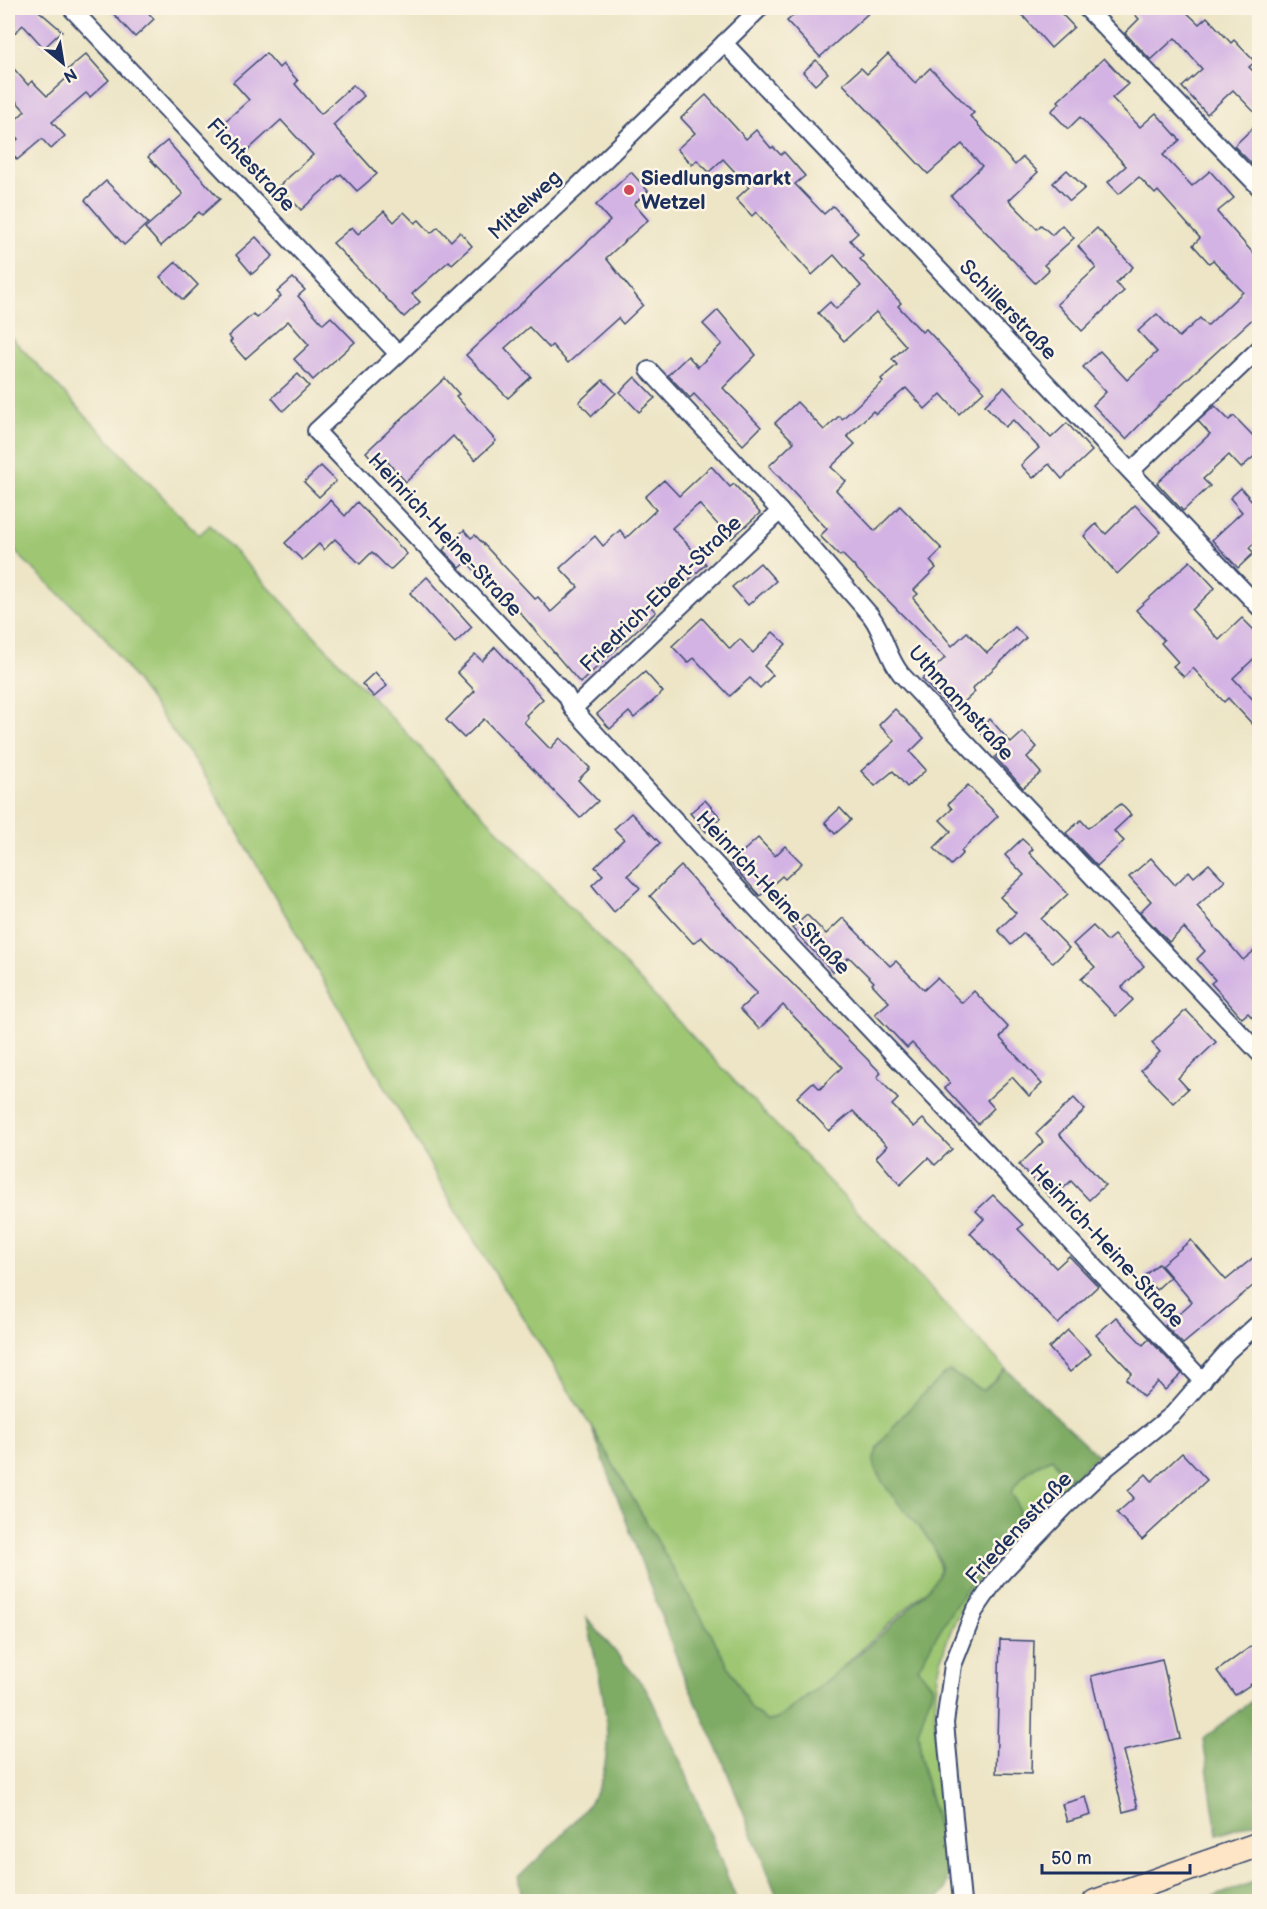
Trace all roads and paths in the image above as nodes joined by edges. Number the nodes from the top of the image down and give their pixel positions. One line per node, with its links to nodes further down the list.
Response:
1 (71, 8): 7 (street, Fichtestraße)
2 (760, 8): 4 (street, Mittelweg)
3 (1086, 8): 5 (street)
4 (724, 43): 7 (street, Mittelweg); 10 (street, Schillerstraße)
5 (1260, 189)
6 (1260, 348): 10 (street)
7 (398, 354): 9 (street, Mittelweg)
8 (649, 370): 11 (street, Uthmannstraße)
9 (316, 431): 13 (street, Heinrich-Heine-Straße)
10 (1131, 471): 12 (street, Schillerstraße)
11 (780, 511): 13 (street, Friedrich-Ebert-Straße); 14 (street, Uthmannstraße)
12 (1260, 608)
13 (573, 709): 16 (street, Heinrich-Heine-Straße)
14 (1260, 1054)
15 (1260, 1322): 16 (street, Friedensstraße)
16 (1203, 1381): 18 (street, Friedensstraße)
17 (1260, 1844): 19 (street)
18 (962, 1902)
19 (1095, 1902)

